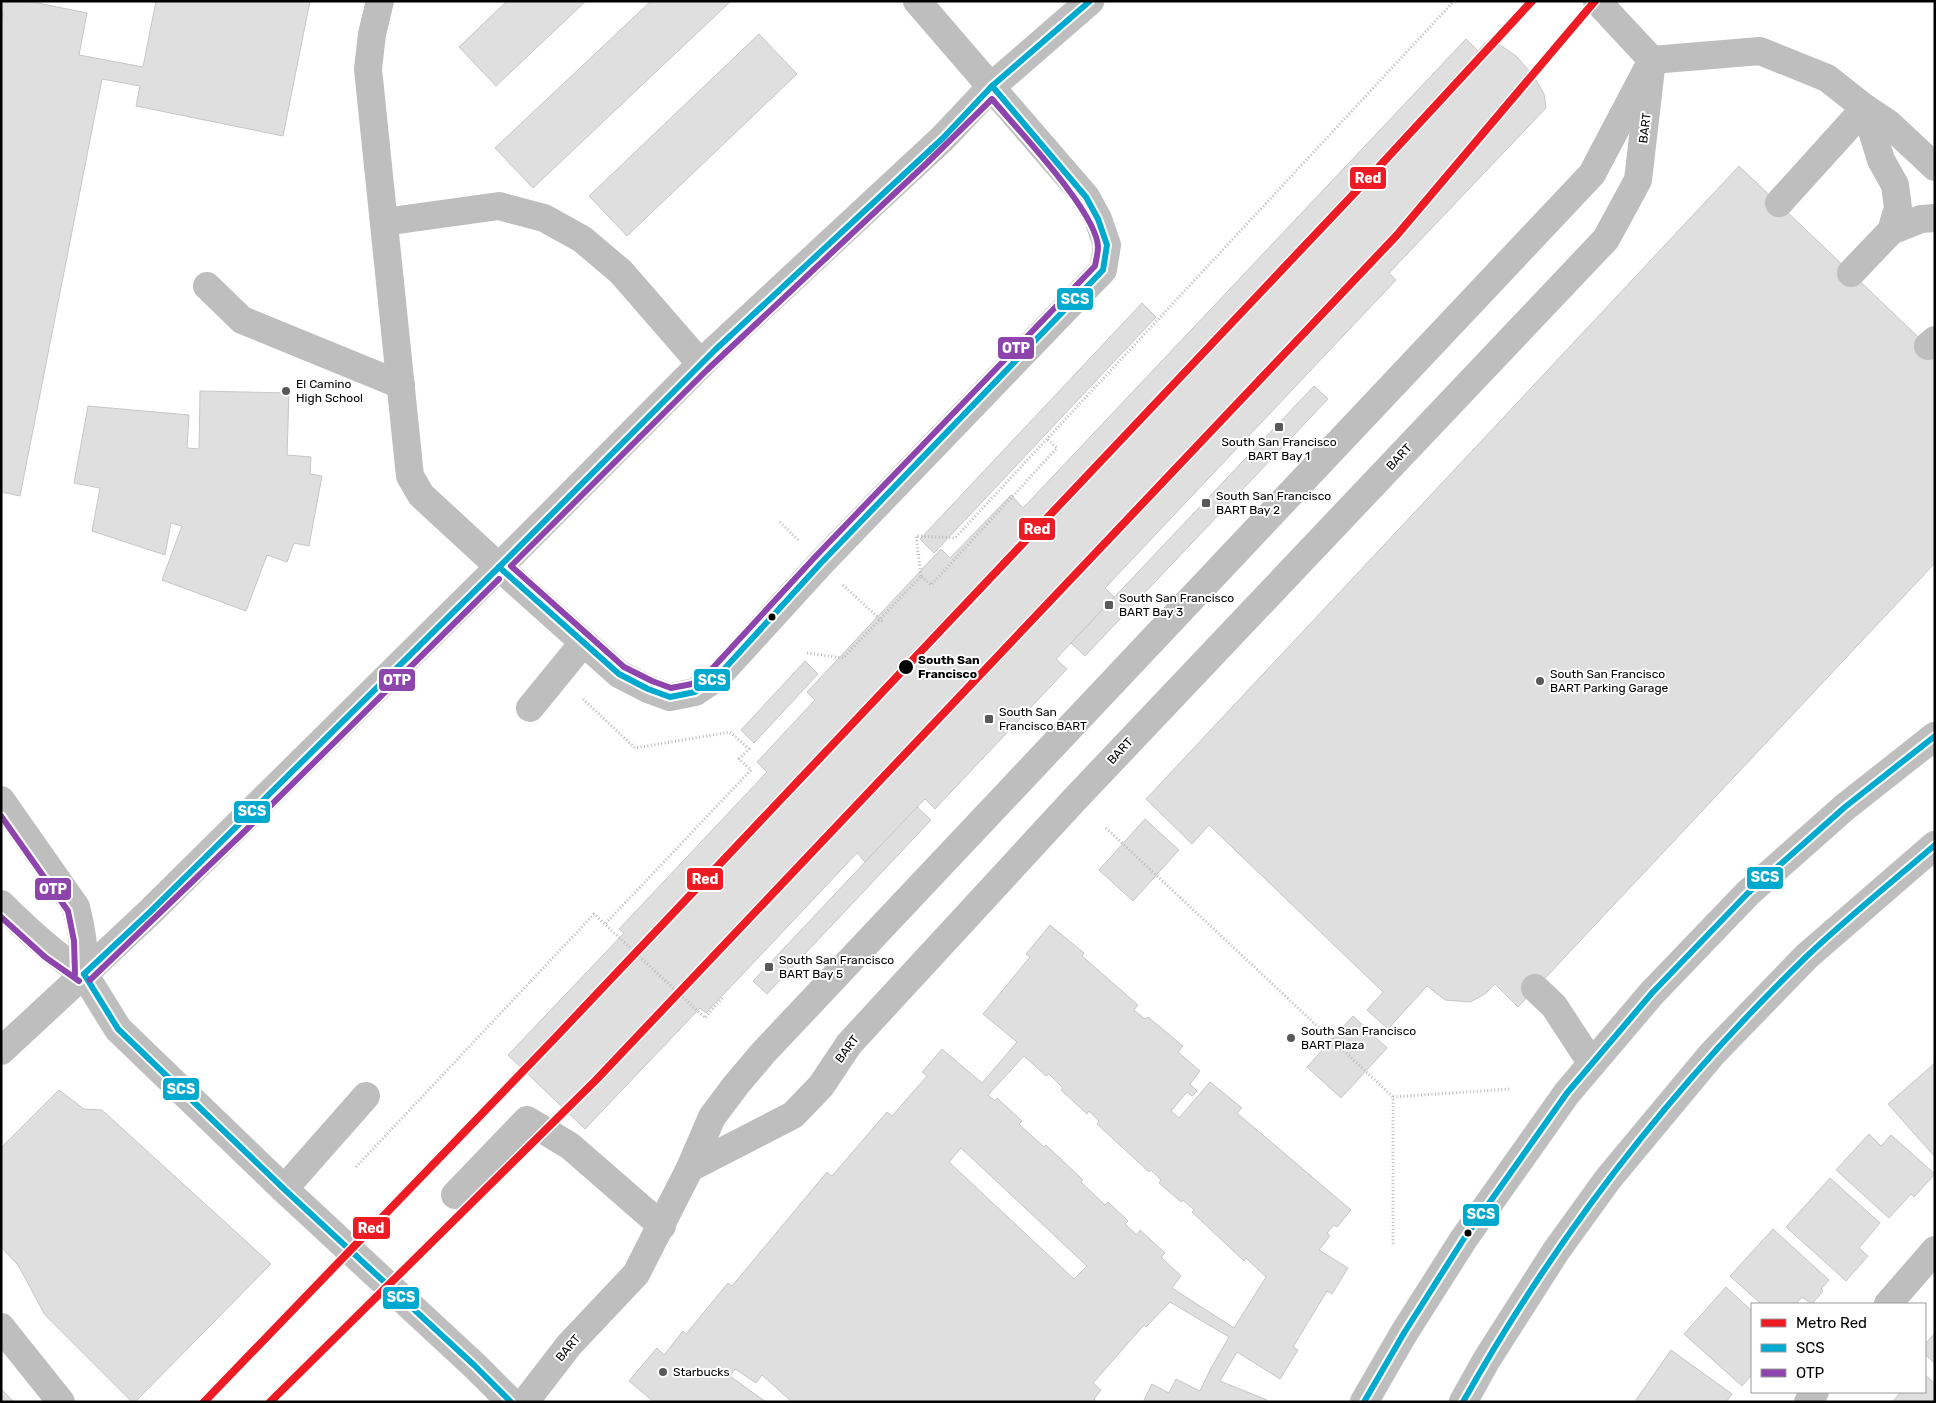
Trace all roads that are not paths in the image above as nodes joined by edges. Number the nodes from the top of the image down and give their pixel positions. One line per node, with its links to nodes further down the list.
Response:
1 (380, 1): 11 (main road)
2 (916, 1): 6 (main road)
3 (1090, 1): 6 (main road)
4 (1597, 1): 5 (main road)
5 (1652, 60): 7 (main road); 29 (main road); 29 (main road, BART)
6 (992, 86): 15 (main road); 18 (main road)
7 (1865, 108): 8 (main road); 9 (main road); 12 (main road)
8 (1935, 167)
9 (1779, 203)
10 (1935, 218): 12 (main road)
11 (384, 222): 15 (main road); 16 (main road)
12 (1891, 232): 13 (main road)
13 (1851, 273)
14 (207, 286): 16 (main road)
15 (702, 364): 17 (main road)
16 (402, 385): 17 (main road)
17 (499, 568): 18 (main road); 24 (main road)
18 (583, 643): 19 (main road)
19 (530, 708)
20 (1935, 736): 27 (main road)
21 (1, 800): 24 (main road)
22 (1935, 845): 40 (main road)
23 (1, 904): 24 (main road)
24 (84, 974): 26 (main road); 30 (main road)
25 (1536, 988): 27 (main road)
26 (1, 1051)
27 (1592, 1064): 39 (main road)
28 (366, 1096): 30 (main road)
29 (690, 1168): 32 (main road, BART)
30 (284, 1189): 37 (main road)
31 (455, 1195): 32 (main road)
32 (662, 1226): 38 (main road, BART)
33 (1935, 1250): 34 (main road)
34 (1889, 1303)
35 (1, 1327): 36 (main road)
36 (61, 1402)
37 (511, 1402)
38 (525, 1402)
39 (1364, 1402)
40 (1463, 1402)

